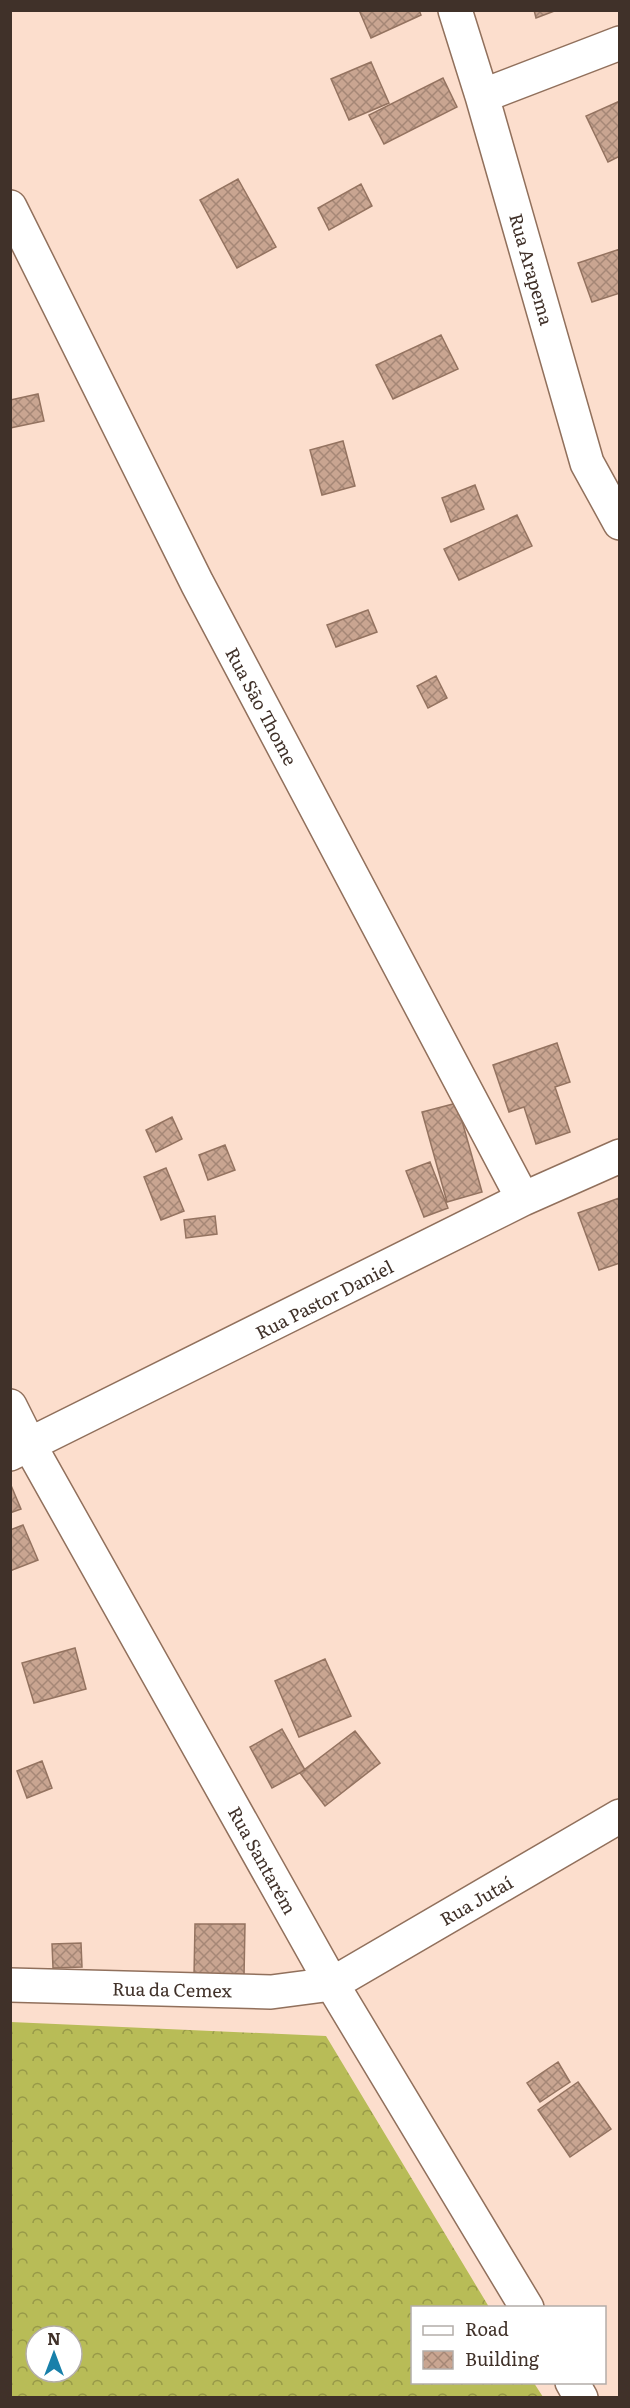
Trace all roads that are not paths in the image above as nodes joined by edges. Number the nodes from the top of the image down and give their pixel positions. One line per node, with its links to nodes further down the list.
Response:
1 (455, 10): 3 (street, Rua Arapema)
2 (620, 43): 3 (street)
3 (482, 96): 5 (street, Rua Arapema)
4 (10, 207): 7 (street, Rua São Thome)
5 (620, 523)
6 (620, 1156): 7 (street, Rua Pastor Daniel)
7 (523, 1199): 9 (street, Rua Pastor Daniel)
8 (10, 1406): 9 (street, Rua Santarém)
9 (20, 1450): 11 (street, Rua Santarém)
10 (620, 1816): 11 (street, Rua Jutaí)
11 (332, 1984): 12 (street, Rua da Cemex); 13 (street, Rua Santarém)
12 (10, 1985)
13 (526, 2306)
14 (573, 2384): 15 (street)
15 (581, 2397)

